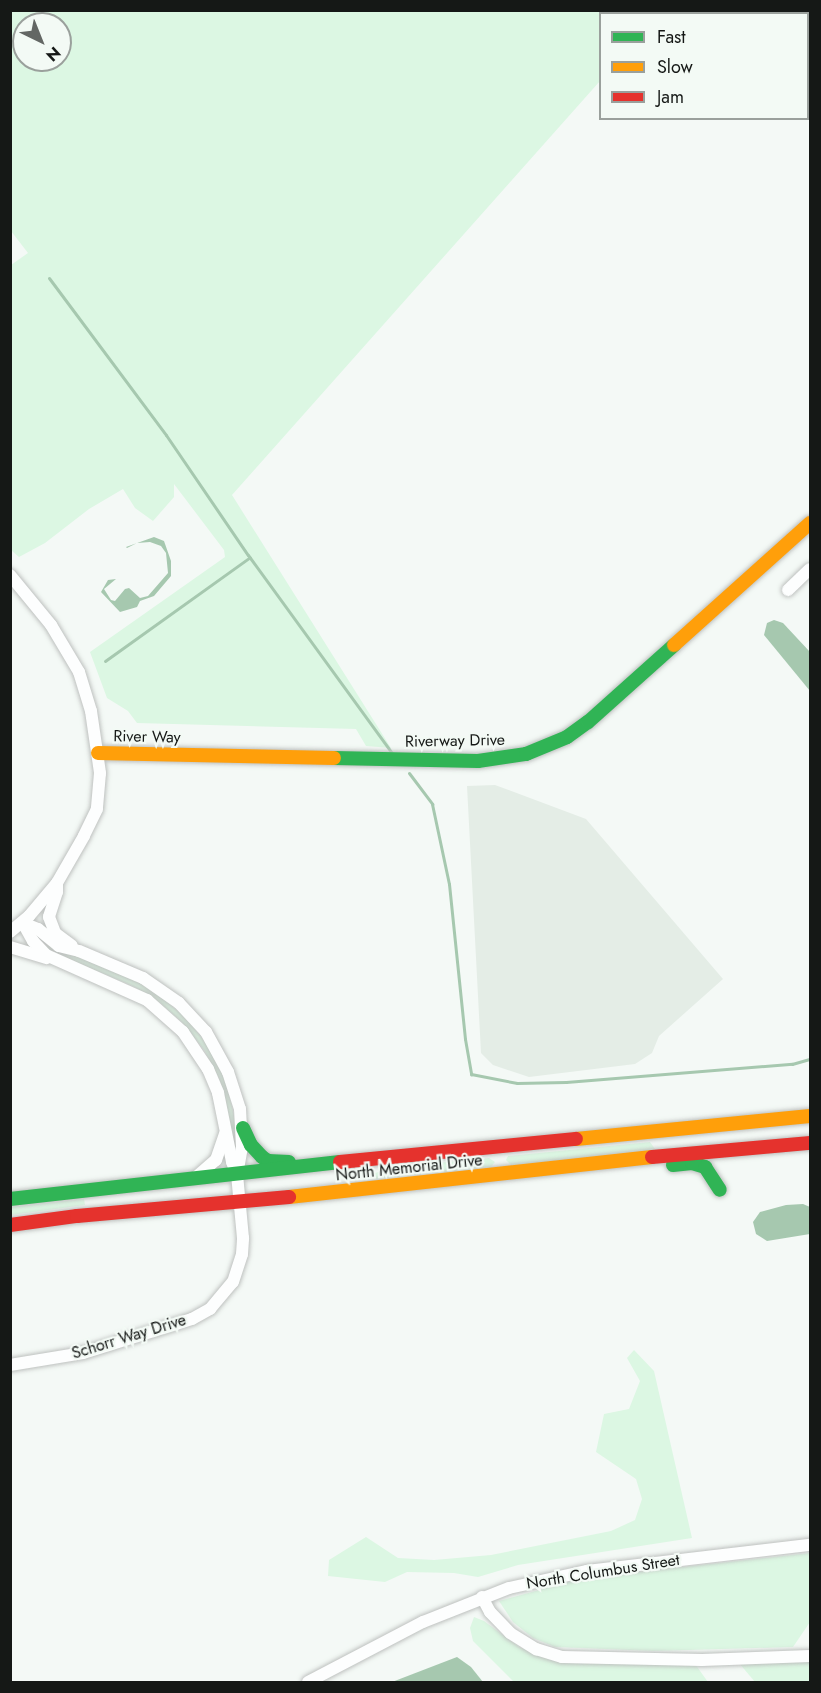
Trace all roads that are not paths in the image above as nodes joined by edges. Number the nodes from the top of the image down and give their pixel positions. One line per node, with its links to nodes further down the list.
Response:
1 (810, 523): 6 (main road, Riverway Drive)
2 (810, 570): 4 (street)
3 (10, 574): 5 (street)
4 (788, 590)
5 (98, 753): 6 (main road, River Way); 7 (street)
6 (196, 755)
7 (57, 883): 8 (street); 11 (street)
8 (23, 922): 9 (street); 11 (street); 12 (street)
9 (10, 932)
10 (10, 947): 12 (street)
11 (79, 951): 15 (street)
12 (55, 960): 16 (street)
13 (810, 1116): 19 (main road, North Memorial Drive)
14 (810, 1126): 18 (main road)
15 (243, 1128): 19 (main road, North Memorial Drive); 21 (street)
16 (225, 1133): 21 (street); 22 (street)
17 (810, 1143): 18 (main road, North Memorial Drive)
18 (713, 1150): 20 (main road, North Memorial Drive)
19 (299, 1166): 21 (main road, North Memorial Drive)
20 (537, 1170): 23 (main road); 25 (main road, North Memorial Drive)
21 (237, 1175): 22 (main road, North Memorial Drive); 25 (street, Schorr Way Drive)
22 (193, 1180): 24 (main road, North Memorial Drive)
23 (720, 1190)
24 (10, 1198)
25 (239, 1203): 26 (main road, North Memorial Drive); 27 (street, Schorr Way Drive)
26 (10, 1225)
27 (10, 1365)
28 (810, 1545): 29 (street, North Columbus Street)
29 (482, 1597): 30 (street); 31 (street, North Columbus Street)
30 (810, 1656)
31 (308, 1683)

